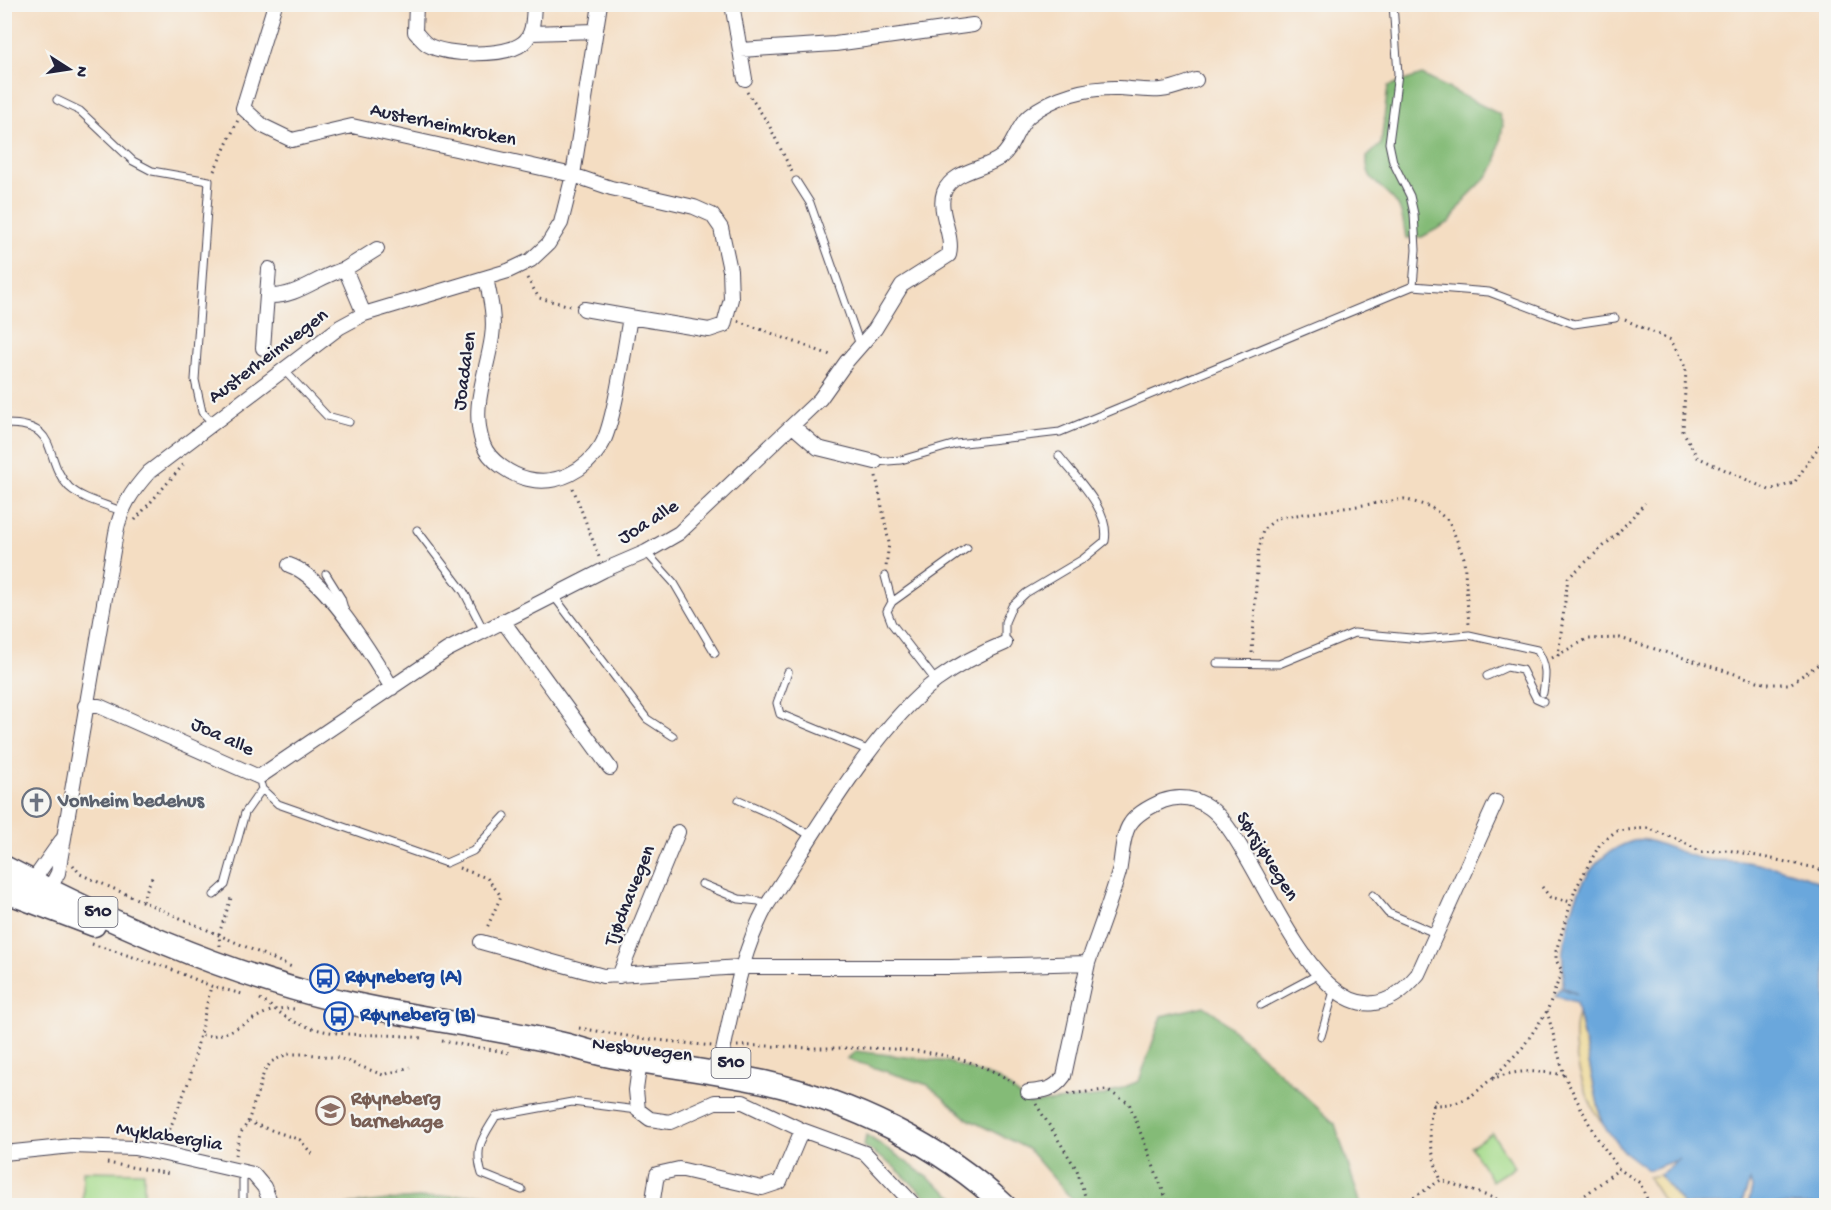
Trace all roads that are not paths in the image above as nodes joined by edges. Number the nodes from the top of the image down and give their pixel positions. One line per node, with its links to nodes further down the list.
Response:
1 (275, 4): 14 (street, Austerheimkroken)
2 (416, 4): 9 (street)
3 (534, 4): 9 (street)
4 (600, 4): 8 (street, Austerheimvegen)
5 (732, 4): 10 (street)
6 (1393, 4): 20 (lane)
7 (973, 25): 10 (street)
8 (596, 31): 9 (street); 14 (street, Austerheimvegen)
9 (531, 33)
10 (741, 51): 11 (street)
11 (745, 78)
12 (1196, 80): 26 (street, Joa alle)
13 (57, 100): 30 (lane)
14 (573, 175): 19 (street, Austerheimvegen); 24 (street)
15 (796, 181): 26 (lane)
16 (377, 249): 18 (street)
17 (269, 269): 21 (street)
18 (345, 269): 21 (street); 23 (street)
19 (486, 278): 23 (street, Austerheimvegen); 24 (street, Joadalen)
20 (1413, 286): 25 (lane); 34 (lane)
21 (269, 296): 27 (street)
22 (584, 309): 24 (street)
23 (364, 314): 28 (street, Austerheimvegen)
24 (630, 317)
25 (1615, 318)
26 (860, 345): 32 (street, Joa alle)
27 (262, 348)
28 (282, 368): 29 (lane); 30 (street, Austerheimvegen)
29 (349, 422)
30 (213, 423): 35 (street, Austerheimvegen)
31 (4, 424): 35 (lane)
32 (794, 427): 34 (street); 38 (street, Joa alle)
33 (1059, 456): 47 (lane)
34 (875, 462)
35 (121, 511): 56 (street, Austerheimvegen)
36 (417, 530): 46 (lane)
37 (967, 548): 43 (lane)
38 (646, 552): 42 (street, Joa alle); 48 (lane)
39 (289, 565): 44 (street)
40 (326, 574): 44 (lane)
41 (885, 576): 43 (lane)
42 (553, 595): 45 (street, Joa alle); 57 (lane)
43 (892, 602): 52 (lane)
44 (345, 617): 53 (street)
45 (503, 621): 46 (street, Joa alle); 59 (street)
46 (484, 631): 53 (street, Joa alle)
47 (1005, 644): 52 (street)
48 (715, 653)
49 (1217, 663): 54 (lane)
50 (788, 672): 58 (lane)
51 (1487, 676): 55 (lane)
52 (936, 681): 58 (street)
53 (392, 688): 60 (street, Joa alle)
54 (1543, 693)
55 (1543, 701)
56 (85, 706): 60 (street, Joa alle); 69 (street, Austerheimvegen)
57 (673, 736)
58 (870, 751): 65 (street)
59 (610, 768)
60 (261, 783): 63 (lane); 70 (lane)
61 (739, 800): 65 (lane)
62 (1496, 802): 73 (street, Sørsjøvegen)
63 (505, 816)
64 (678, 832): 78 (street, Tjødnavegen)
65 (813, 837): 72 (street)
66 (4, 867): 69 (main road, Nesbuvegen / 510)
67 (702, 884): 72 (lane)
68 (4, 891): 69 (main road, Nesbuvegen / 510)
69 (38, 891): 82 (main road, Nesbuvegen / 510)
70 (214, 895)
71 (1373, 895): 73 (lane)
72 (767, 905): 76 (street)
73 (1435, 933): 79 (street, Sørsjøvegen)
74 (481, 942): 78 (street, Tjødnavegen)
75 (1088, 963): 76 (street); 77 (street, Sørsjøvegen); 85 (street, Sørsjøvegen)
76 (740, 967): 78 (street, Tjødnavegen); 83 (street)
77 (1318, 974): 79 (street, Sørsjøvegen); 80 (lane)
78 (619, 976)
79 (1334, 991): 81 (lane)
80 (1261, 1005)
81 (1321, 1035)
82 (559, 1043): 83 (main road, Nesbuvegen / 510); 84 (main road, Nesbuvegen / 510)
83 (721, 1060): 84 (main road, Nesbuvegen / 510); 95 (main road, Nesbuvegen / 510)
84 (640, 1061): 86 (street)
85 (1028, 1092)
86 (638, 1110): 87 (street); 90 (lane)
87 (802, 1130): 93 (street); 94 (street)
88 (4, 1153): 89 (street, Myklaberglia)
89 (237, 1170): 91 (lane); 92 (street, Myklaberglia)
90 (522, 1190)
91 (243, 1206)
92 (272, 1206)
93 (652, 1206)
94 (915, 1206)
95 (1005, 1206)

